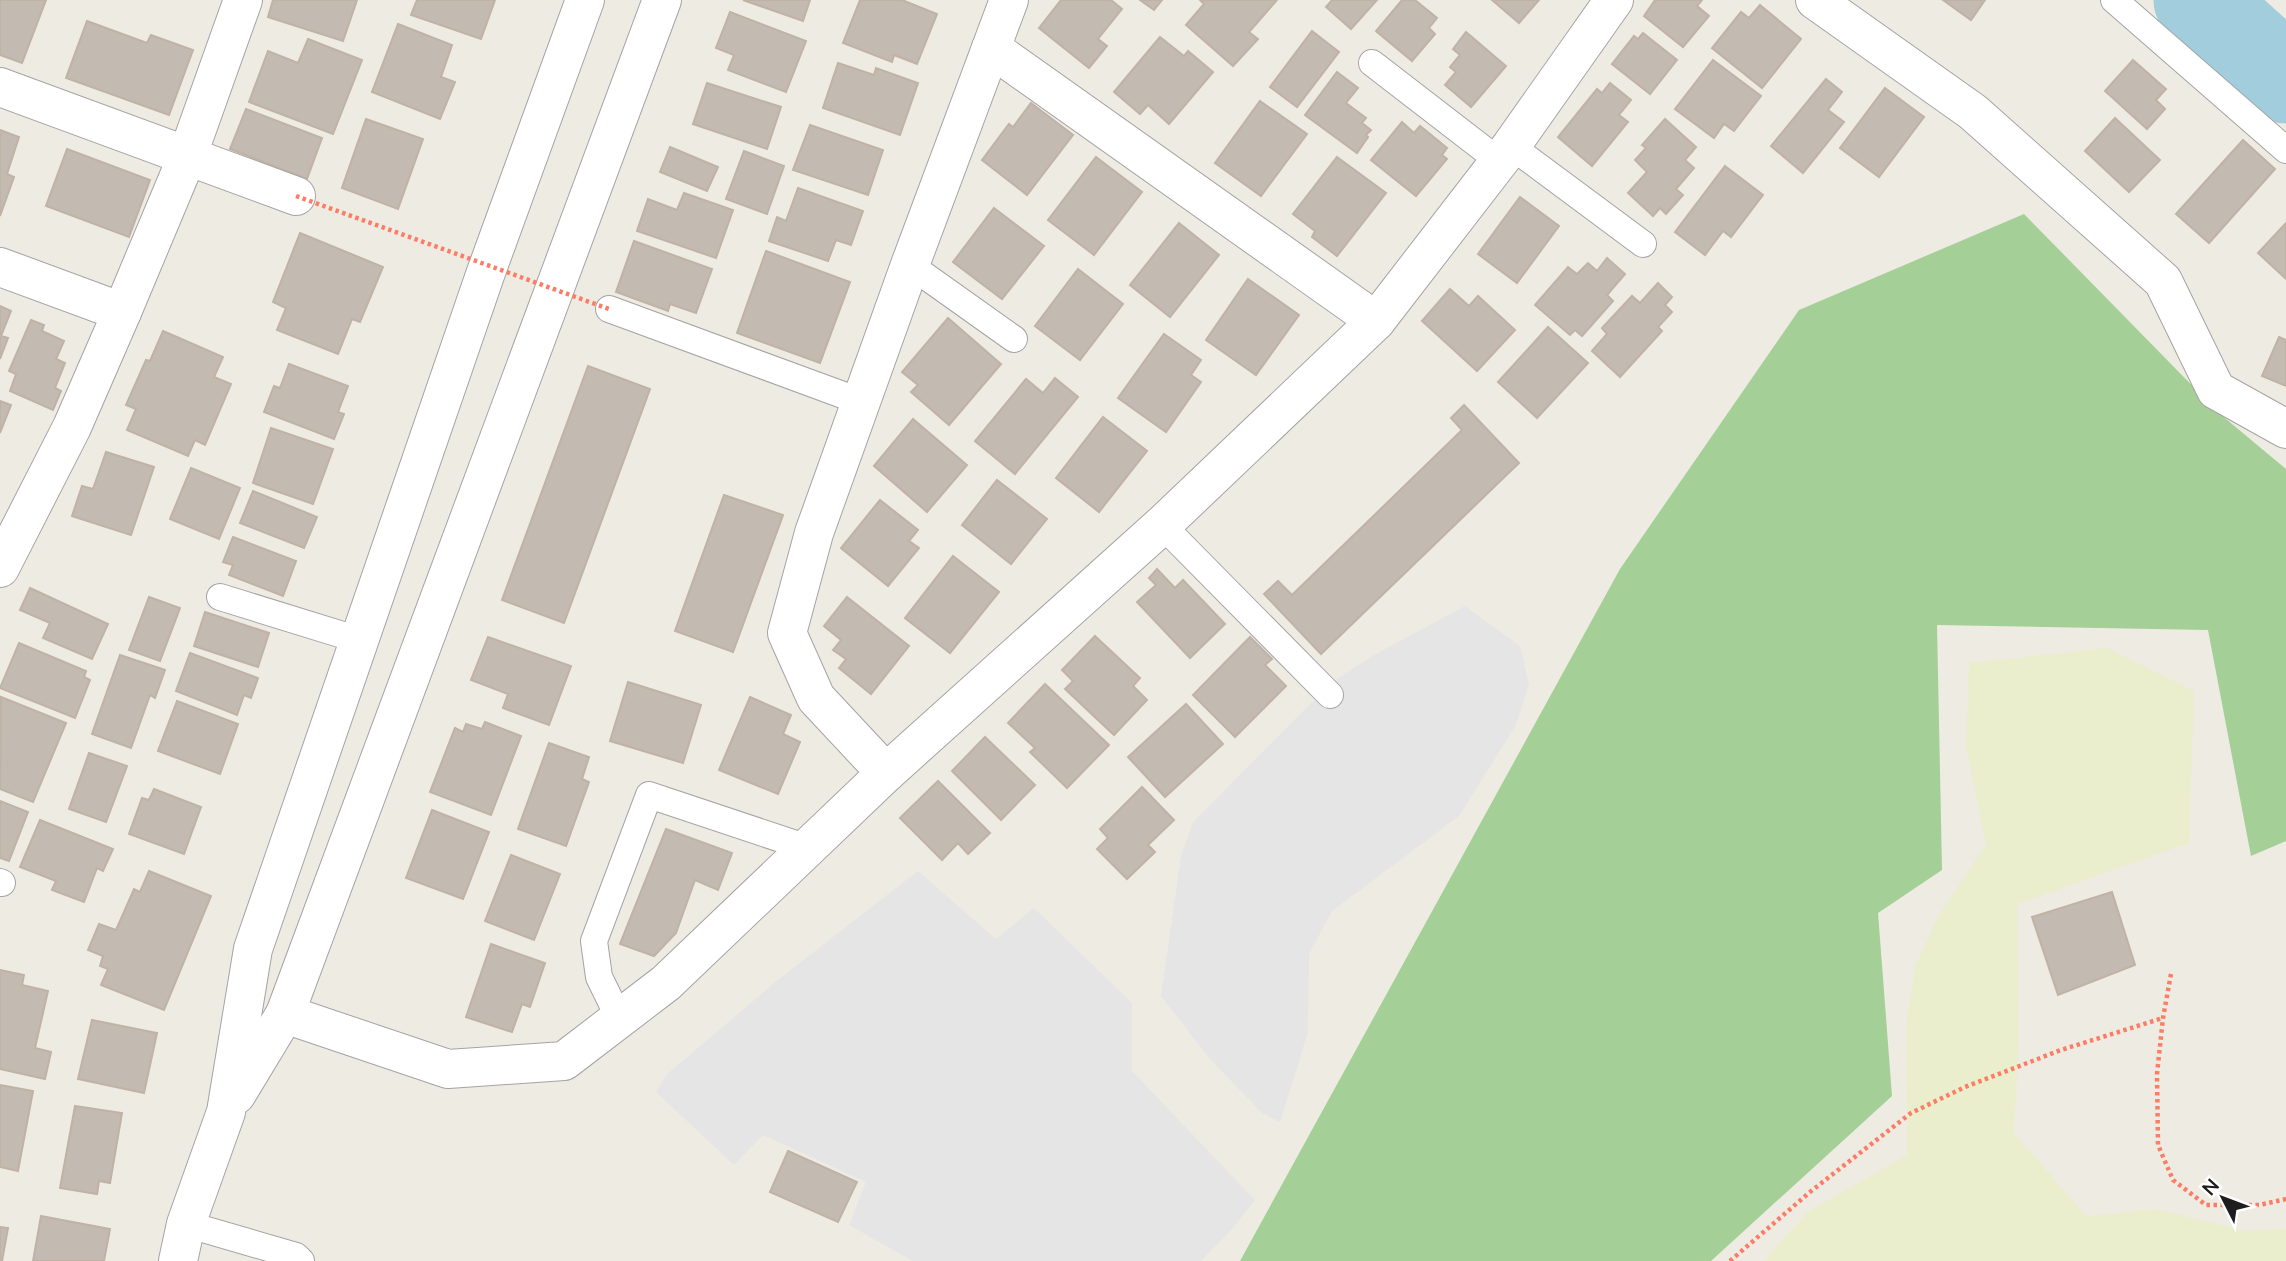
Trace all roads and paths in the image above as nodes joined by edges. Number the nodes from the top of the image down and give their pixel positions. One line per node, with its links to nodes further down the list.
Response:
1 (243, 0): 14 (street)
2 (585, 0): 28 (street)
3 (662, 0): 33 (street)
4 (1009, 0): 9 (street)
5 (1614, 0): 13 (street)
6 (1815, 0): 8 (street)
7 (2114, 0): 12 (lane)
8 (1854, 11): 24 (street)
9 (991, 48): 17 (street); 21 (street)
10 (1372, 63): 13 (lane)
11 (0, 87): 14 (street)
12 (2286, 150)
13 (1505, 153): 16 (lane); 21 (street)
14 (187, 157): 15 (street); 20 (street)
15 (296, 196): 19 (path, bridge)
16 (1643, 244)
17 (910, 265): 22 (lane); 23 (street)
18 (0, 267): 20 (street)
19 (609, 309): 23 (lane)
20 (122, 312): 26 (street)
21 (1376, 321): 25 (street)
22 (1014, 339)
23 (862, 402): 30 (street)
24 (2286, 429)
25 (1162, 526): 29 (lane); 30 (street)
26 (0, 568)
27 (220, 597): 28 (lane)
28 (359, 640): 36 (street)
29 (1330, 695)
30 (886, 773): 31 (street)
31 (808, 848): 34 (street); 34 (lane)
32 (2171, 974): 35 (path)
33 (285, 1014): 34 (street); 36 (street)
34 (620, 1018)
35 (2163, 1018): 37 (path); 41 (path)
36 (226, 1112): 38 (street)
37 (2286, 1199)
38 (186, 1224): 39 (street); 40 (lane)
39 (178, 1261)
40 (301, 1261)
41 (1730, 1261)

